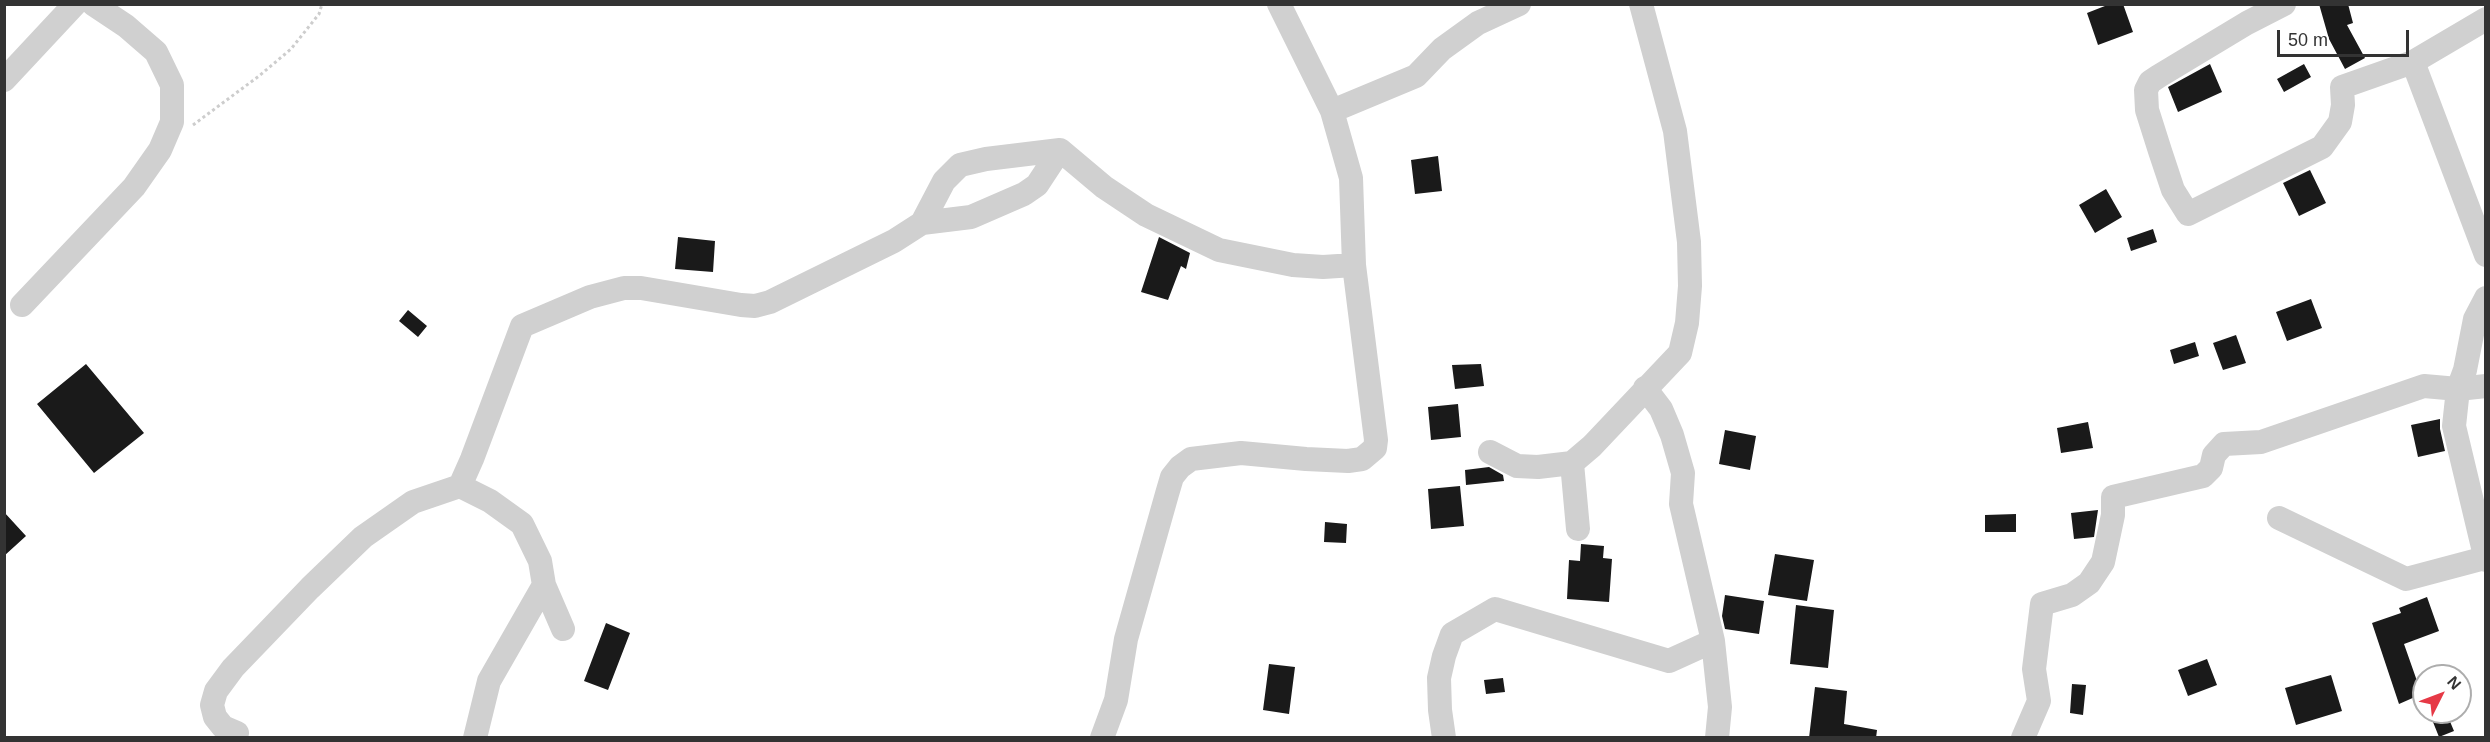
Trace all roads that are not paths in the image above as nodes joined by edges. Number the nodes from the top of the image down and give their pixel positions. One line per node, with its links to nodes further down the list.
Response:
1 (75, 4): 9 (street)
2 (93, 4): 16 (street)
3 (1279, 4): 10 (street)
4 (1520, 4): 10 (street)
5 (1641, 4): 18 (street)
6 (2284, 4): 8 (street)
7 (2486, 19): 8 (street)
8 (2413, 62): 13 (street)
9 (4, 80)
10 (1332, 111): 14 (street)
11 (1059, 150): 12 (street); 12 (street); 14 (street)
12 (922, 223): 22 (street)
13 (2486, 255)
14 (1354, 265): 31 (street)
15 (2486, 298): 19 (street)
16 (22, 305)
17 (2486, 386): 19 (street)
18 (1645, 388): 21 (street); 28 (street)
19 (2458, 389): 25 (street); 34 (street)
20 (1490, 452): 21 (street)
21 (1572, 463): 24 (street)
22 (460, 486): 26 (street); 29 (street)
23 (2279, 518): 25 (street)
24 (1578, 529)
25 (2485, 559)
26 (544, 585): 27 (street); 30 (street)
27 (563, 629)
28 (1713, 641): 32 (street); 33 (street)
29 (237, 733)
30 (475, 738)
31 (1101, 738)
32 (1444, 738)
33 (1717, 738)
34 (2024, 738)

